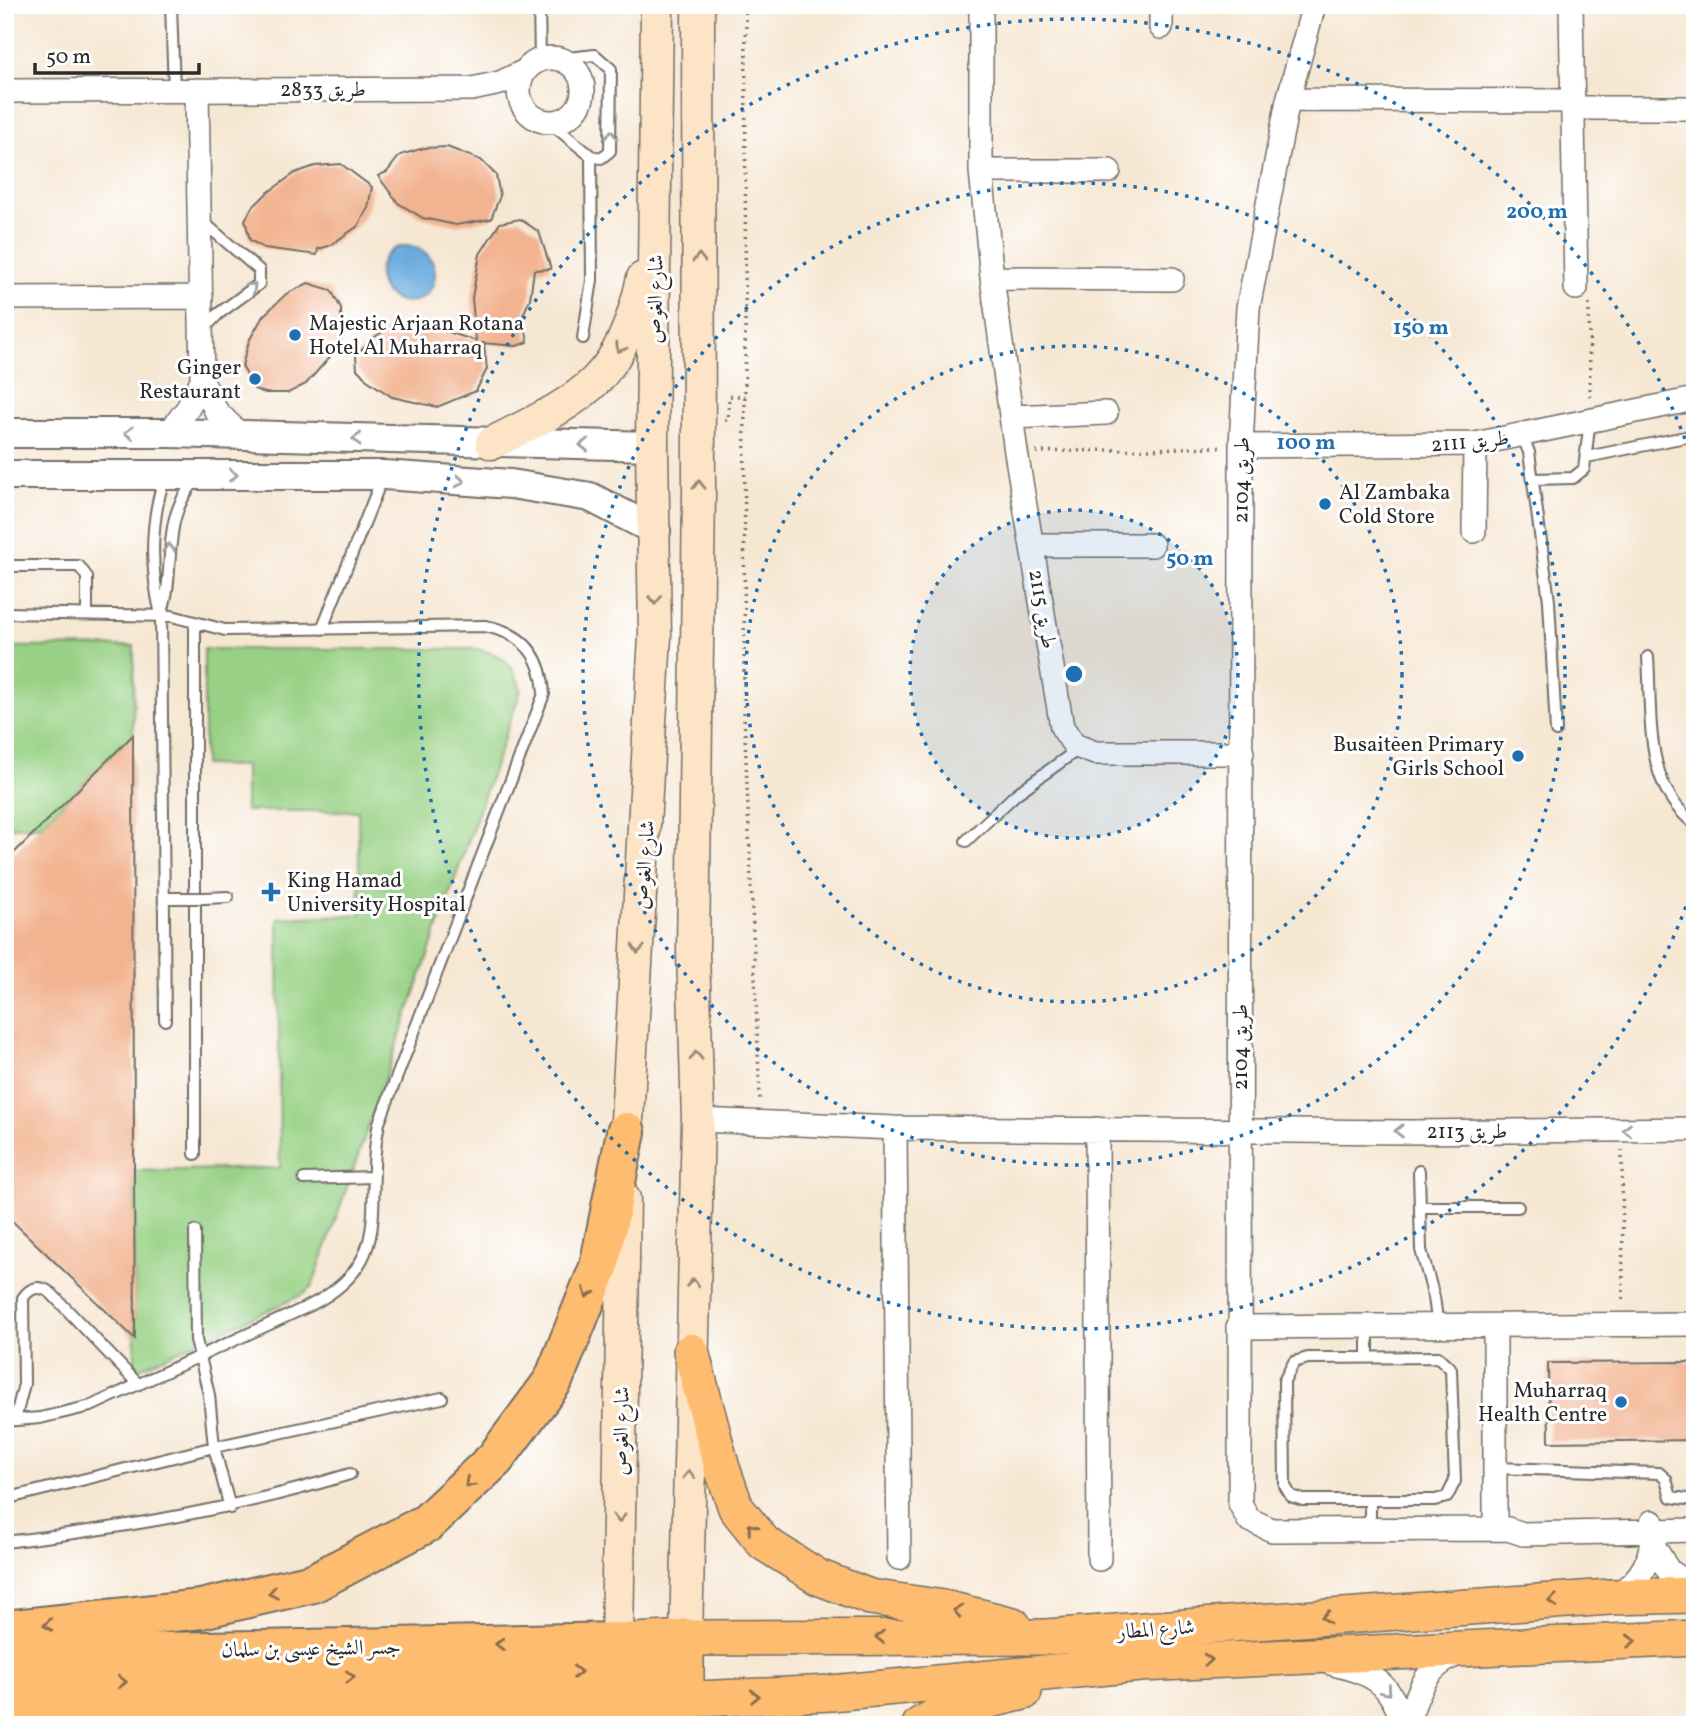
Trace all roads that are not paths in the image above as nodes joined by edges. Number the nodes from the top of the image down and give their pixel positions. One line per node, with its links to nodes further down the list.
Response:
1 (171, 5): 11 (lane)
2 (539, 5): 8 (lane)
3 (657, 5): 20 (main road, شارع الغوص)
4 (698, 5): 67 (main road, شارع الغوص, one-way to 4)
5 (981, 5): 18 (street, طريق 2115)
6 (1314, 5): 12 (street, طريق 2104)
7 (1571, 5): 13 (street)
8 (541, 63): 9 (street, طريق 2833); 14 (street); 16 (street); 17 (lane, one-way to 8)
9 (472, 89): 11 (street, طريق 2833); 14 (street, طريق 2833)
10 (5, 90): 11 (street, طريق 2833)
11 (185, 90): 21 (street)
12 (1288, 100): 13 (street); 42 (street, طريق 2104)
13 (1572, 104): 15 (street); 24 (street)
14 (524, 107): 16 (street)
15 (1695, 108)
16 (548, 121): 17 (lane)
17 (590, 156): 28 (lane)
18 (981, 171): 19 (street); 22 (street, طريق 2115)
19 (1110, 171)
20 (657, 212): 39 (main road, one-way to 39); 41 (main road, شارع الغوص)
21 (199, 216): 25 (street); 27 (lane, one-way to 21)
22 (992, 278): 23 (street); 32 (street, طريق 2115)
23 (1172, 279)
24 (1576, 288)
25 (201, 297): 26 (street); 27 (street)
26 (5, 298)
27 (201, 332): 29 (street)
28 (583, 338)
29 (202, 380): 35 (street); 36 (street)
30 (1695, 399): 33 (street, طريق 2111)
31 (1105, 413): 32 (street)
32 (1011, 417): 51 (street, طريق 2115)
33 (1590, 420): 38 (street, طريق 2111); 43 (lane)
34 (5, 433): 35 (street, one-way to 34)
35 (169, 433): 36 (street)
36 (240, 435): 39 (street, one-way to 36); 45 (street)
37 (1695, 435): 43 (lane)
38 (1522, 436): 40 (street, طريق 2111); 48 (lane)
39 (492, 443): 41 (street, one-way to 39)
40 (1475, 444): 42 (street, طريق 2111); 50 (street)
41 (652, 446): 49 (main road, شارع الغوص); 67 (main road)
42 (1241, 446): 62 (street, طريق 2104)
43 (1587, 457): 48 (lane)
44 (5, 475): 45 (street)
45 (165, 475): 46 (street); 56 (lane)
46 (201, 475): 47 (street, one-way to 47); 56 (lane, one-way to 46)
47 (384, 475): 49 (street, one-way to 49); 58 (lane)
48 (1533, 480): 60 (lane)
49 (656, 531): 74 (main road, شارع الغوص, one-way to 74)
50 (1474, 531)
51 (1032, 545): 52 (street, طريق 2115); 61 (street, طريق 2115)
52 (1152, 545)
53 (5, 566): 55 (lane)
54 (5, 613): 55 (lane)
55 (87, 614): 56 (lane)
56 (161, 615): 57 (lane); 66 (lane)
57 (195, 624): 58 (lane); 75 (lane)
58 (322, 629): 77 (lane)
59 (1648, 657): 63 (lane)
60 (1556, 731)
61 (1080, 748): 62 (street); 64 (lane)
62 (1242, 753): 73 (street, طريق 2104)
63 (1695, 824)
64 (966, 841)
65 (228, 897): 66 (lane, bridge)
66 (164, 898): 68 (lane)
67 (693, 951): 69 (main road, شارع الغوص, one-way to 67)
68 (164, 1020)
69 (698, 1120): 70 (street); 87 (main road, شارع الغوص, one-way to 69)
70 (895, 1128): 71 (street); 106 (street)
71 (1097, 1129): 73 (street); 107 (street)
72 (1695, 1129): 73 (street, طريق 2113, one-way to 73)
73 (1240, 1131): 84 (street, طريق 2104)
74 (626, 1132): 111 (highway, one-way to 111); 120 (main road, شارع الغوص, one-way to 120)
75 (195, 1154)
76 (1419, 1171): 79 (lane)
77 (374, 1177): 78 (lane); 88 (lane)
78 (304, 1179)
79 (1420, 1207): 80 (lane); 85 (lane)
80 (1518, 1207)
81 (195, 1231): 88 (lane)
82 (1695, 1324): 83 (street)
83 (1495, 1326): 85 (street); 94 (street)
84 (1238, 1327): 86 (street); 102 (street, طريق 2104)
85 (1438, 1327): 86 (street)
86 (1368, 1328): 89 (lane)
87 (691, 1352): 112 (main road, one-way to 87); 113 (main road, شارع الغوص, one-way to 87)
88 (200, 1357): 90 (lane); 93 (lane)
89 (1368, 1357): 97 (lane); 97 (lane)
90 (138, 1384): 92 (lane); 92 (lane)
91 (442, 1398): 93 (lane)
92 (10, 1421)
93 (214, 1447): 96 (lane); 99 (lane)
94 (1496, 1468): 98 (lane); 101 (street)
95 (350, 1474): 99 (lane)
96 (5, 1499)
97 (1370, 1500): 102 (lane)
98 (1695, 1500)
99 (230, 1507): 105 (lane)
100 (1695, 1521): 104 (street)
101 (1501, 1529): 102 (street); 104 (street)
102 (1370, 1530)
103 (1695, 1530): 104 (street)
104 (1653, 1533): 108 (street); 110 (street)
105 (5, 1542)
106 (899, 1558)
107 (1099, 1559)
108 (1695, 1588)
109 (1695, 1595): 110 (main road, شارع المطار)
110 (1610, 1597): 112 (main road, شارع المطار, one-way to 112)
111 (5, 1630)
112 (1046, 1637): 113 (main road, شارع المطار, one-way to 113)
113 (686, 1638): 120 (highway)
114 (1695, 1638): 115 (main road, شارع المطار, one-way to 114)
115 (1476, 1646): 116 (main road, شارع المطار); 124 (street)
116 (1307, 1656): 118 (main road, شارع المطار, one-way to 116); 124 (street, one-way to 124)
117 (5, 1659): 120 (highway, جسر الشيخ عيسى بن سلمان, one-way to 117)
118 (1140, 1664): 120 (main road, شارع المطار, one-way to 118); 123 (main road)
119 (5, 1685): 120 (highway, one-way to 120)
120 (646, 1695): 122 (highway)
121 (5, 1714): 122 (highway)
122 (183, 1721)
123 (920, 1725)
124 (1406, 1725)

